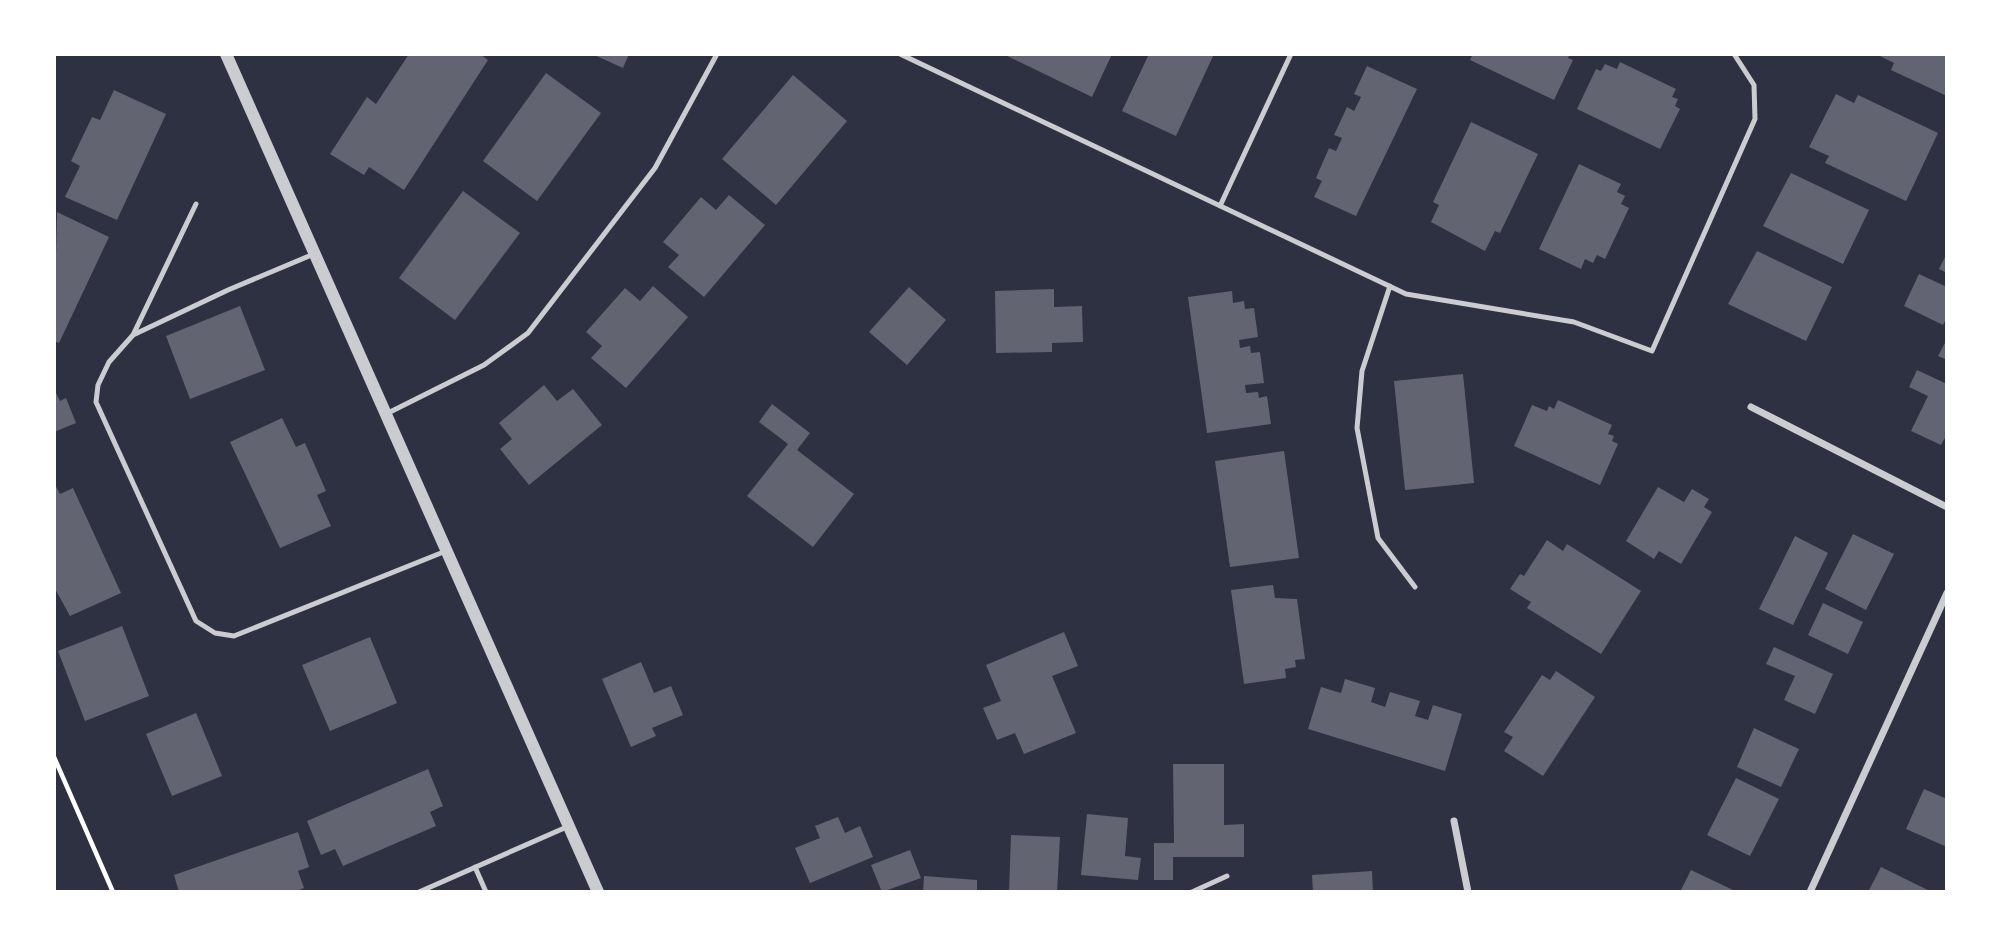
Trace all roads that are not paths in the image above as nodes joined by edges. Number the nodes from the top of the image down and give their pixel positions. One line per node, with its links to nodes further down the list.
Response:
1 (226, 54): 8 (street)
2 (717, 54): 12 (lane)
3 (900, 54): 7 (lane)
4 (1291, 54): 7 (lane)
5 (1734, 54): 9 (lane)
6 (196, 204): 10 (lane)
7 (1220, 206): 9 (lane)
8 (315, 254): 10 (lane); 12 (street)
9 (1390, 286): 15 (lane)
10 (133, 335): 14 (lane)
11 (1751, 407): 13 (street)
12 (386, 414): 14 (street)
13 (1947, 507)
14 (446, 551): 18 (street)
15 (1415, 587)
16 (1947, 593): 26 (street)
17 (1454, 821): 25 (street)
18 (569, 827): 19 (lane); 23 (street)
19 (475, 867): 21 (lane); 22 (lane)
20 (1227, 876): 24 (lane)
21 (419, 892)
22 (486, 892)
23 (598, 892)
24 (1192, 892)
25 (1468, 892)
26 (1810, 892)

